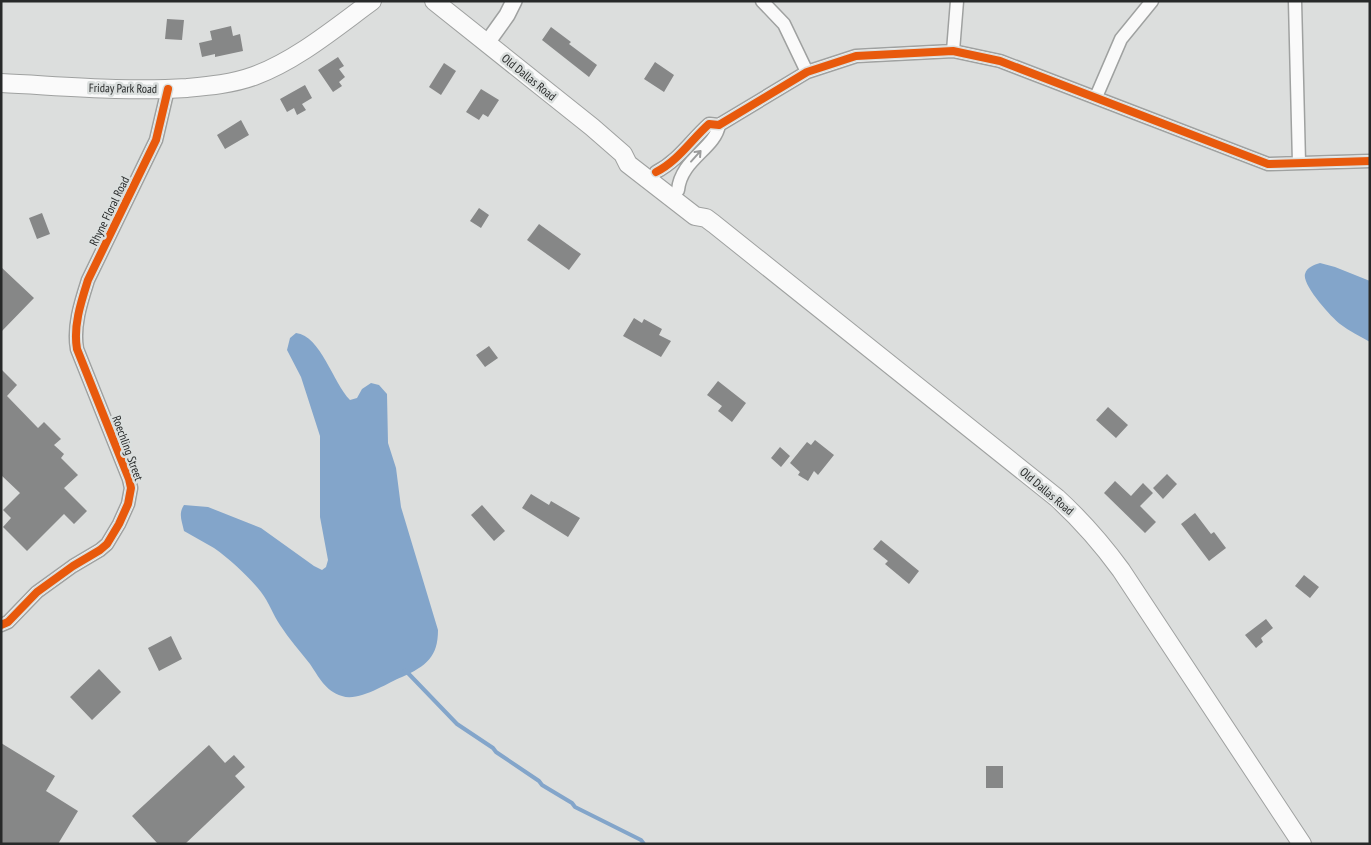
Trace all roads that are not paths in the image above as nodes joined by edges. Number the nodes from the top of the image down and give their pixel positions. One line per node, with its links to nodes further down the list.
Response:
1 (372, 1): 12 (main road, Friday Park Road)
2 (434, 1): 8 (main road, Old Dallas Road)
3 (514, 1): 8 (street)
4 (762, 1): 10 (street)
5 (957, 1): 9 (street)
6 (1152, 1): 13 (street)
7 (1295, 1): 17 (street)
8 (487, 43): 15 (main road, Old Dallas Road)
9 (953, 51): 10 (street); 13 (street)
10 (807, 72): 14 (street)
11 (1, 83): 12 (main road, Friday Park Road)
12 (168, 89): 21 (street, Rhyne Floral Road)
13 (1096, 98): 17 (street)
14 (719, 125): 18 (street); 19 (street, one-way to 14)
15 (623, 154): 18 (main road, Old Dallas Road); 20 (main road, Old Dallas Road)
16 (1370, 161): 17 (street)
17 (1299, 163)
18 (656, 172): 19 (main road, Old Dallas Road)
19 (678, 190): 20 (main road, Old Dallas Road)
20 (706, 218): 23 (main road, Old Dallas Road)
21 (76, 344): 22 (street, Roechling Street)
22 (1, 625)
23 (1302, 844)

